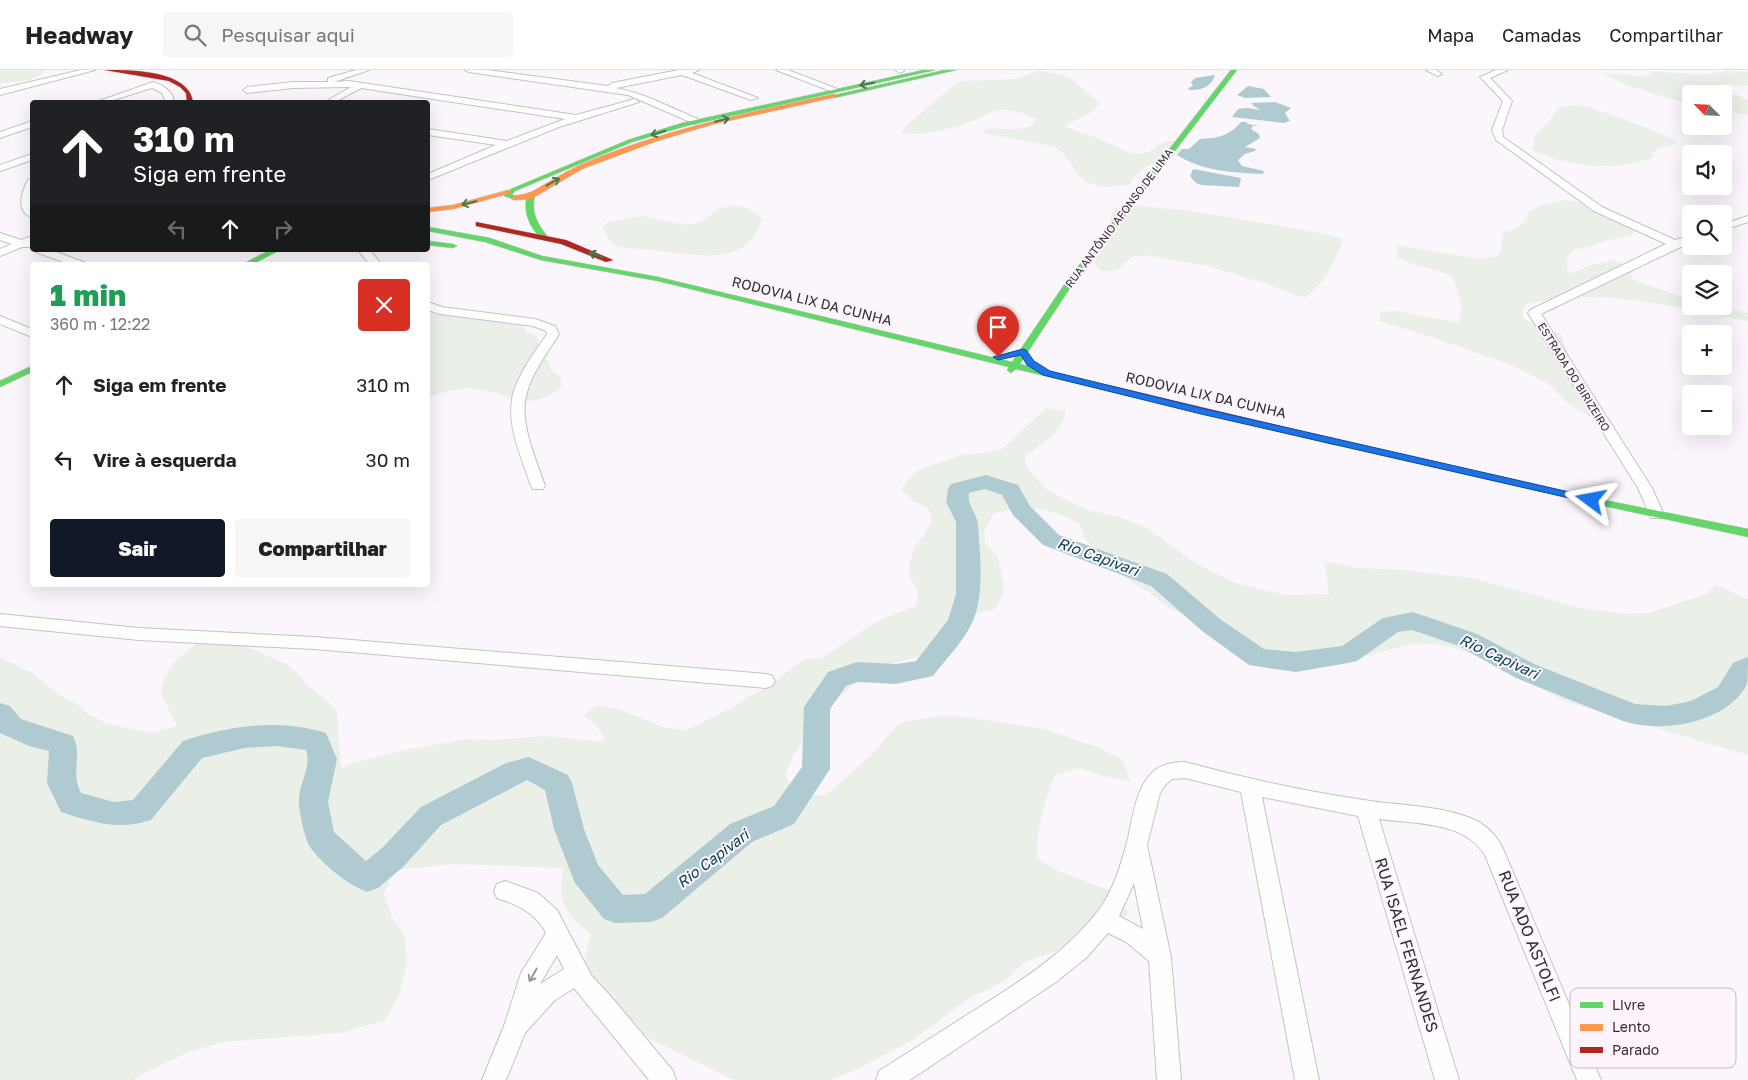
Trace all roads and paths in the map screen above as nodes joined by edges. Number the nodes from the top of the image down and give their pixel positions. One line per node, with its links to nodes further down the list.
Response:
1 (91, 70): 22 (street)
2 (108, 70): 27 (main road)
3 (365, 70): 13 (street)
4 (469, 70): 18 (street)
5 (695, 70): 12 (street)
6 (780, 70): 21 (street)
7 (796, 70): 19 (street)
8 (932, 70): 19 (main road, one-way to 19)
9 (953, 70): 42 (main road, one-way to 9)
10 (1234, 70): 75 (main road, RUA ANTÔNIO AFONSO DE LIMA)
11 (1504, 70): 60 (street)
12 (679, 71): 14 (street); 24 (street)
13 (346, 76): 15 (street); 16 (street)
14 (630, 82): 18 (street); 23 (street)
15 (324, 84): 16 (street); 20 (street)
16 (338, 84): 17 (street)
17 (359, 86): 28 (street); 29 (street)
18 (603, 88): 23 (street)
19 (848, 88): 21 (main road)
20 (247, 90)
21 (836, 90): 30 (main road)
22 (0, 92)
23 (633, 98): 29 (street); 30 (street)
24 (754, 98)
25 (106, 100): 26 (street)
26 (170, 100)
27 (190, 100)
28 (333, 100)
29 (577, 118): 34 (street)
30 (689, 123): 41 (main road, one-way to 41)
31 (30, 125): 33 (street)
32 (430, 133): 34 (street)
33 (0, 135)
34 (509, 145): 39 (street)
35 (30, 158): 36 (street)
36 (21, 161): 37 (street); 38 (street)
37 (0, 168)
38 (30, 171)
39 (430, 176)
40 (30, 186): 45 (street)
41 (509, 192): 42 (main road); 43 (main road, one-way to 43)
42 (530, 195): 53 (main road)
43 (430, 212)
44 (430, 212): 46 (main road)
45 (30, 213)
46 (452, 218)
47 (1748, 219): 49 (street)
48 (470, 222): 53 (main road, RODOVIA LIX DA CUNHA)
49 (1732, 224)
50 (430, 229): 51 (main road, RODOVIA LIX DA CUNHA)
51 (454, 234): 59 (main road, RODOVIA LIX DA CUNHA); 61 (main road)
52 (0, 236): 57 (street)
53 (544, 237): 56 (main road, RODOVIA LIX DA CUNHA)
54 (30, 240): 57 (street)
55 (1682, 241): 60 (street, ESTRADA DO BIRIZEIRO)
56 (563, 242): 67 (main road); 71 (main road, RODOVIA LIX DA CUNHA, one-way to 56)
57 (21, 244): 62 (street); 66 (street)
58 (430, 244): 61 (main road)
59 (498, 244): 61 (main road); 67 (main road, RODOVIA LIX DA CUNHA)
60 (1675, 244): 82 (street, ESTRADA DO BIRIZEIRO)
61 (453, 246)
62 (30, 247)
63 (46, 252): 68 (street)
64 (272, 252): 69 (main road)
65 (366, 252): 70 (street)
66 (0, 253)
67 (523, 253): 71 (main road, RODOVIA LIX DA CUNHA)
68 (74, 262)
69 (251, 262)
70 (374, 262)
71 (658, 279): 76 (main road, RODOVIA LIX DA CUNHA)
72 (430, 307): 81 (street)
73 (0, 320): 74 (street)
74 (30, 333)
75 (1023, 352): 76 (main road); 77 (main road, RUA ANTÔNIO AFONSO DE LIMA); 79 (main road)
76 (987, 358): 77 (main road)
77 (1012, 367): 79 (main road)
78 (30, 370): 80 (main road)
79 (1046, 373): 82 (main road, RODOVIA LIX DA CUNHA)
80 (0, 384)
81 (538, 486)
82 (1656, 514): 83 (main road, RODOVIA LIX DA CUNHA)
83 (1748, 534)
84 (0, 620): 85 (street)
85 (766, 680)
86 (1250, 788): 87 (street); 88 (street); 101 (street)
87 (1366, 809): 95 (street, RUA ADO ASTOLFI); 102 (street, RUA ISAEL FERNANDES)
88 (1137, 845): 90 (street); 92 (street)
89 (505, 891): 91 (street)
90 (1103, 921): 92 (street); 99 (street)
91 (558, 933): 93 (street); 94 (street, one-way to 94)
92 (1160, 957): 100 (street)
93 (578, 973): 94 (street); 98 (street)
94 (516, 1026): 97 (street)
95 (1570, 1034)
96 (1584, 1068): 103 (street, RUA ADO ASTOLFI)
97 (494, 1080)
98 (664, 1080)
99 (888, 1080)
100 (1169, 1080)
101 (1306, 1080)
102 (1447, 1080)
103 (1589, 1080)

